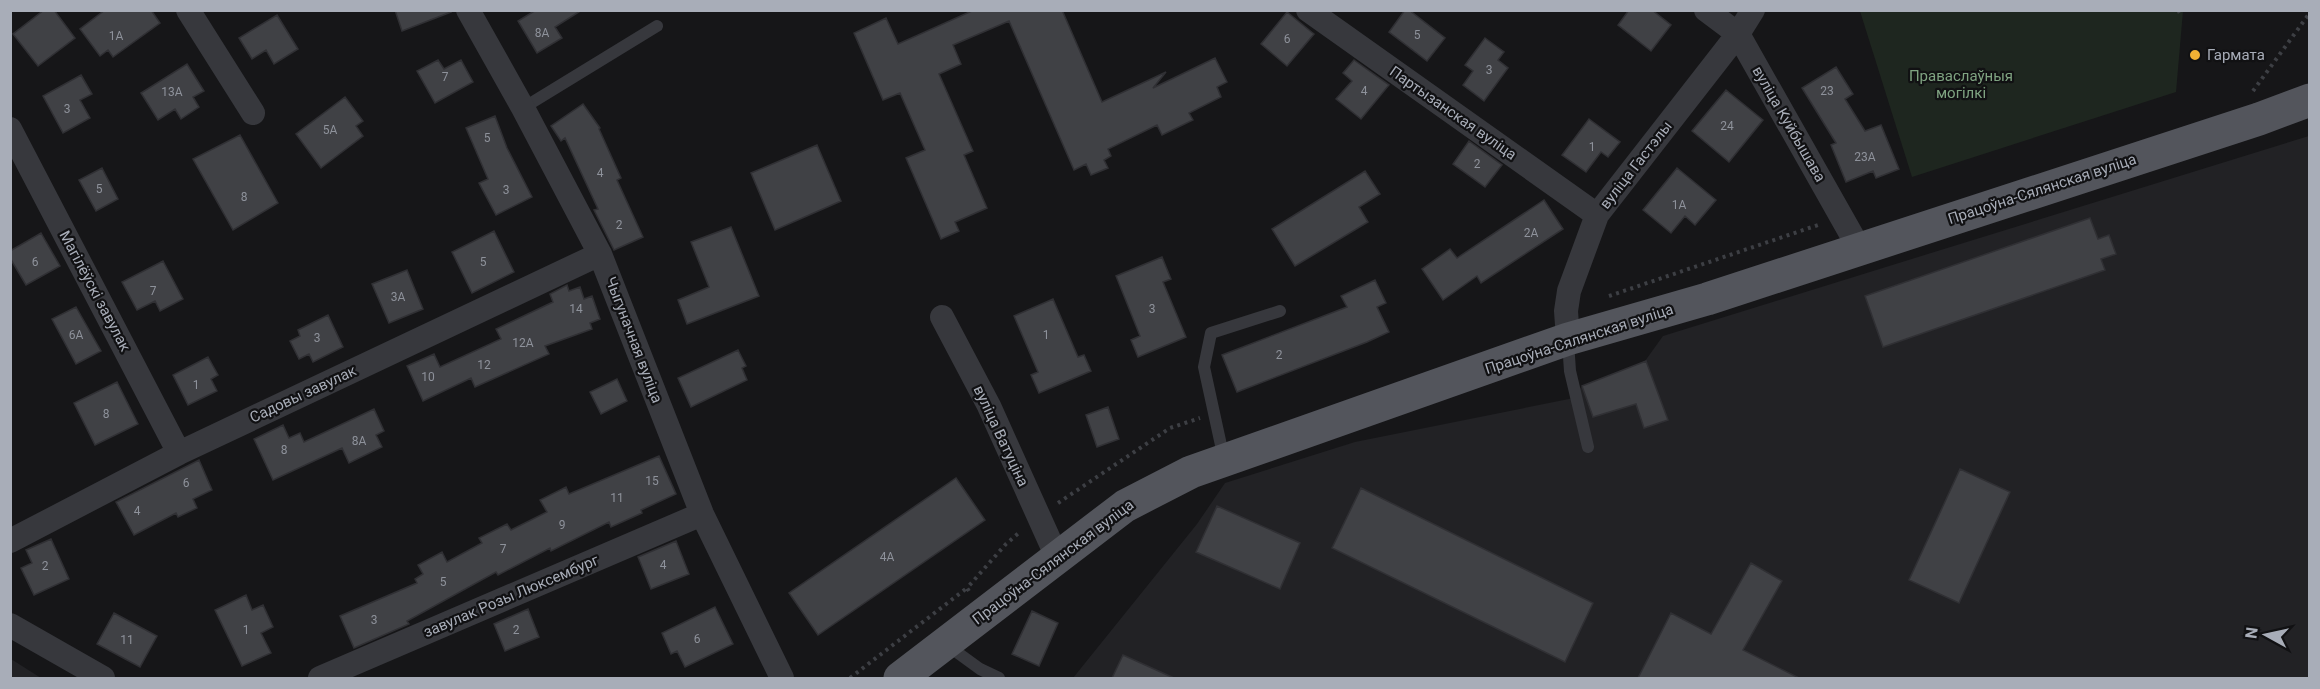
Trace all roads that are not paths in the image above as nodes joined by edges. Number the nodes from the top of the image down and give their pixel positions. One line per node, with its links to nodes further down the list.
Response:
1 (188, 10): 10 (street)
2 (468, 10): 9 (street, Чыгуначная вуліца)
3 (1308, 10): 12 (street, Партызанская вуліца)
4 (1706, 10): 7 (street, вуліца Куйбышава)
5 (1753, 10): 7 (street, вуліца Гастэлы)
6 (657, 26): 9 (lane)
7 (1738, 34): 12 (street, вуліца Гастэлы); 13 (street, вуліца Куйбышава)
8 (2310, 99): 13 (main road, Працоўна-Сялянская вуліца)
9 (523, 108): 14 (street, Чыгуначная вуліца)
10 (253, 112)
11 (10, 129): 19 (street, Магілёўскі завулак)
12 (1598, 215): 17 (street, вуліца Гастэлы)
13 (1859, 248): 17 (main road, Працоўна-Сялянская вуліца)
14 (600, 254): 19 (street, Садовы завулак); 21 (street, Чыгуначная вуліца)
15 (1280, 311): 20 (lane)
16 (942, 317): 23 (street, вуліца Ватуціна)
17 (1567, 325): 18 (lane); 20 (main road, Працоўна-Сялянская вуліца)
18 (1588, 447)
19 (179, 453): 22 (street, Садовы завулак)
20 (1225, 461): 23 (main road, Працоўна-Сялянская вуліца)
21 (702, 514): 27 (street, завулак Розы Люксембург); 28 (street, Чыгуначная вуліца)
22 (10, 541)
23 (1057, 557): 25 (main road, Працоўна-Сялянская вуліца)
24 (10, 625): 26 (street)
25 (944, 644): 29 (main road, Працоўна-Сялянская вуліца); 30 (lane)
26 (103, 678)
27 (320, 678)
28 (782, 678)
29 (900, 678)
30 (999, 678)

